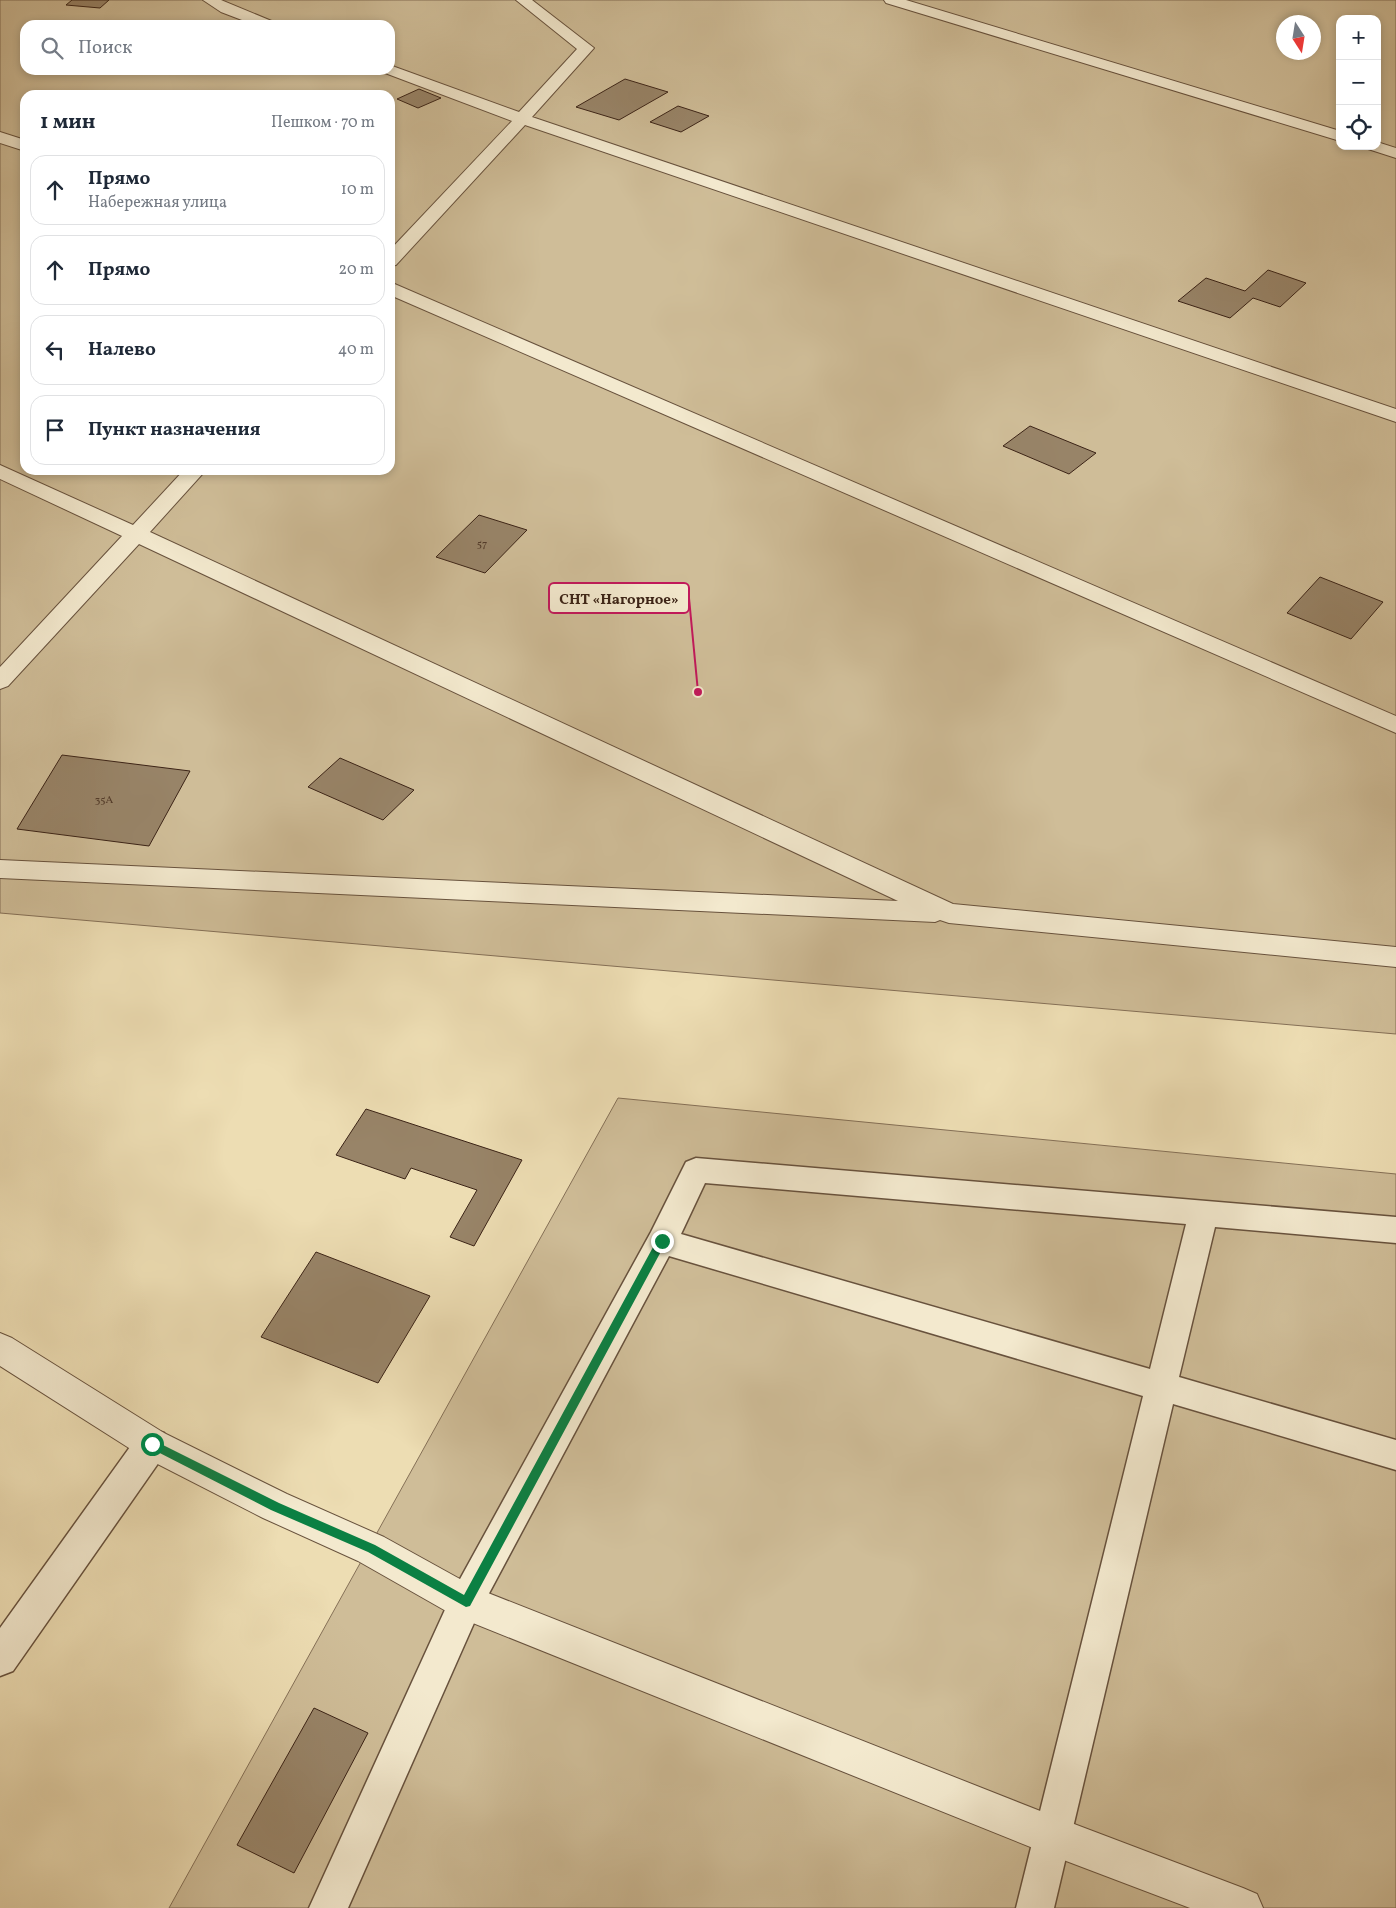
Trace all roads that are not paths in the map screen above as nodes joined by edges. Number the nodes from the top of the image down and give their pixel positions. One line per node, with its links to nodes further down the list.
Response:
1 (210, 0): 4 (street)
2 (523, 0): 6 (street)
3 (891, 0): 7 (street)
4 (256, 20)
5 (395, 72): 6 (street)
6 (522, 119): 12 (street); 14 (street)
7 (1336, 135)
8 (0, 137): 9 (street)
9 (20, 144)
10 (1381, 148): 11 (street)
11 (1396, 153)
12 (395, 256)
13 (395, 290): 19 (street)
14 (1396, 416)
15 (0, 471): 17 (street)
16 (191, 475): 17 (street)
17 (136, 534): 18 (street); 21 (street)
18 (0, 681)
19 (1396, 725)
20 (0, 869): 21 (street)
21 (949, 913): 22 (street)
22 (1396, 957)
23 (1204, 1214): 24 (lane); 25 (lane); 27 (lane)
24 (1396, 1230)
25 (662, 1241): 27 (lane); 30 (lane)
26 (0, 1348): 28 (street)
27 (1161, 1386): 29 (lane); 32 (lane)
28 (152, 1444): 30 (street); 31 (lane)
29 (1396, 1455)
30 (466, 1602): 32 (street); 33 (lane)
31 (0, 1658)
32 (1053, 1836): 34 (lane); 35 (street)
33 (328, 1908)
34 (1035, 1908)
35 (1243, 1908)

